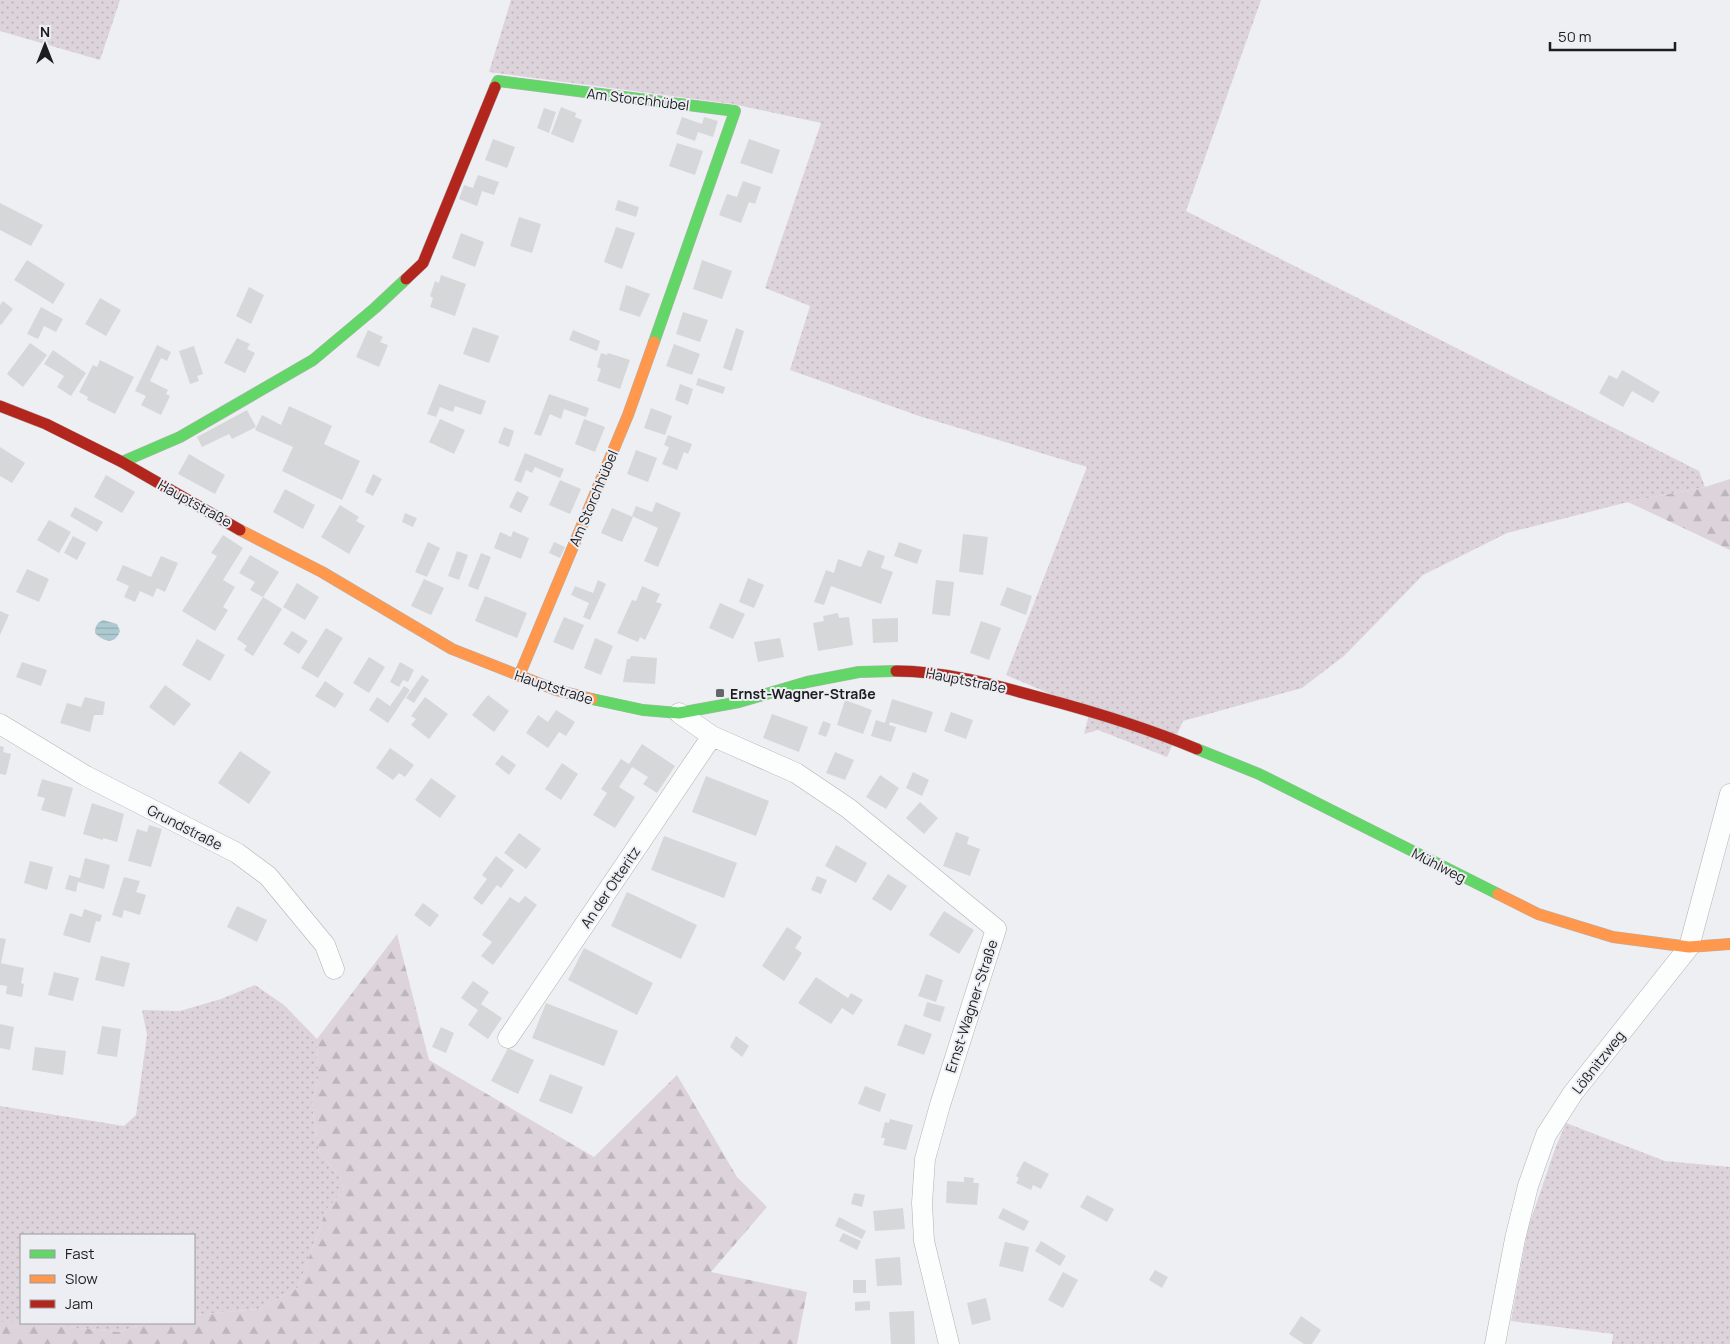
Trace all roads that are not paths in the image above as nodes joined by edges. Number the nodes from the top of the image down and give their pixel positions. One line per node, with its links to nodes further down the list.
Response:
1 (0, 406): 2 (street, Hauptstraße)
2 (122, 462): 3 (street, Hauptstraße); 3 (street, Am Storchhübel)
3 (519, 676): 4 (street, Hauptstraße)
4 (679, 713): 6 (street, Hauptstraße); 7 (street, Ernst-Wagner-Straße)
5 (0, 724): 11 (street, Grundstraße)
6 (1161, 734): 10 (street, Mühlweg)
7 (712, 736): 12 (street, An der Otteritz); 13 (street, Ernst-Wagner-Straße)
8 (1730, 794): 10 (street, Lößnitzweg)
9 (1730, 944): 10 (street, Mühlweg)
10 (1689, 946): 14 (street, Lößnitzweg)
11 (334, 969)
12 (508, 1038)
13 (949, 1344)
14 (1495, 1344)

